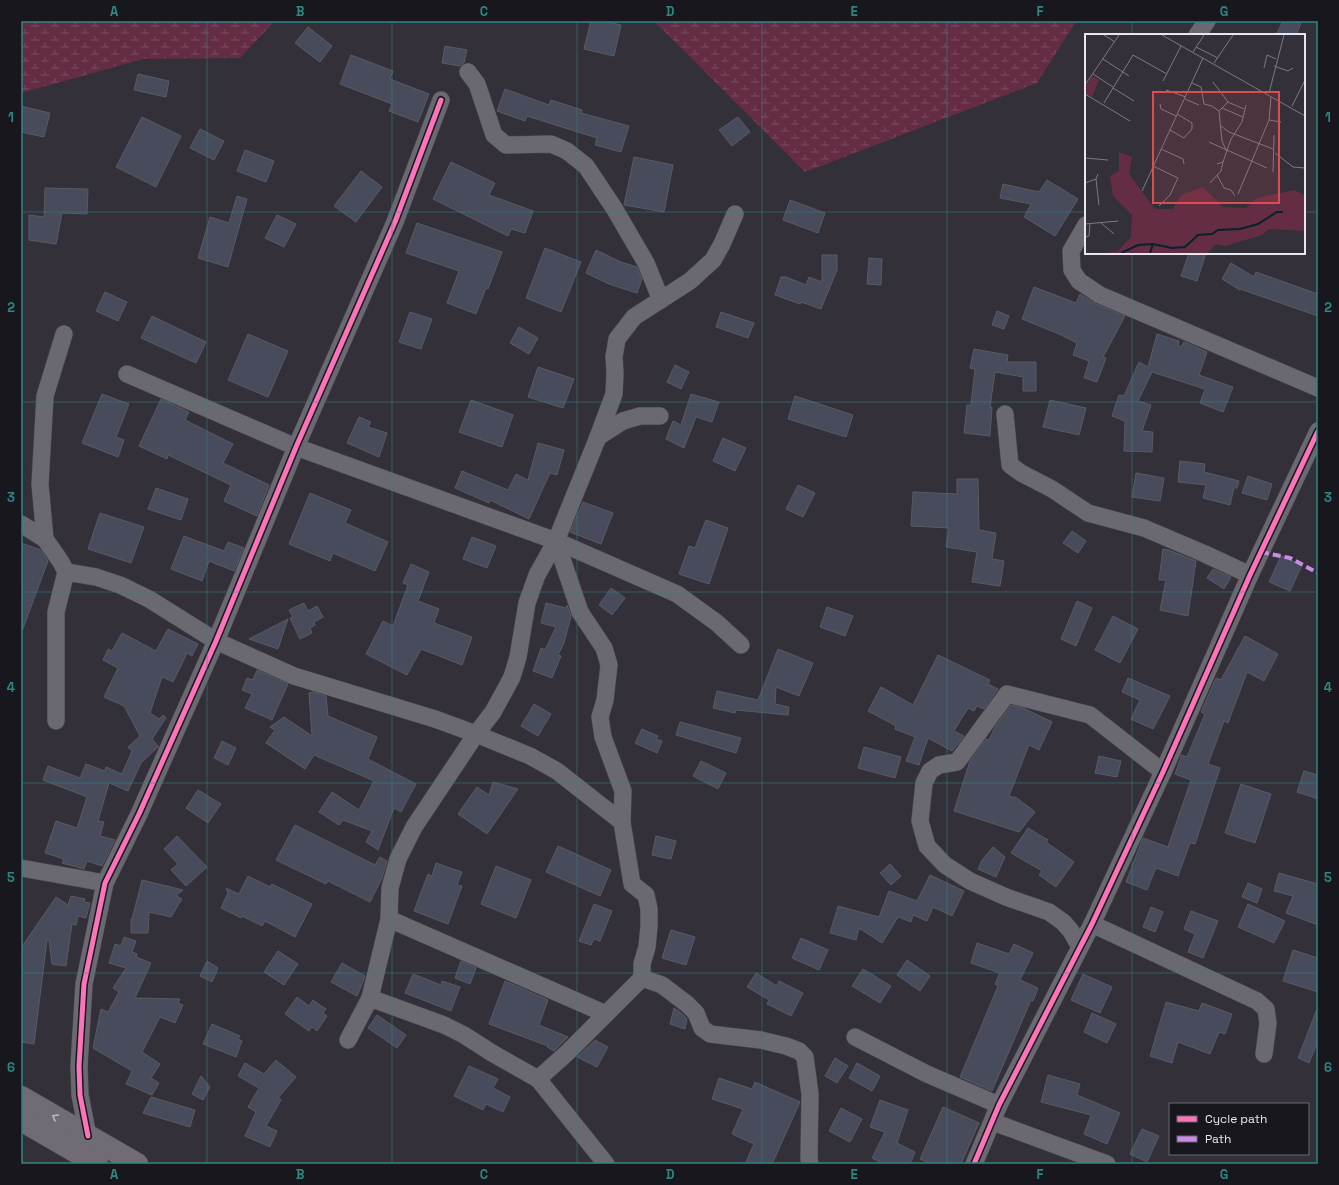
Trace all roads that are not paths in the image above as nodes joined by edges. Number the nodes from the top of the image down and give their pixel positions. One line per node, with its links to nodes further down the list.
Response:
1 (1207, 21): 2 (street)
2 (1198, 34)
3 (468, 72): 7 (street)
4 (441, 100): 15 (street)
5 (735, 214): 7 (street)
6 (1085, 227): 10 (street)
7 (661, 300): 14 (street)
8 (64, 334): 17 (street)
9 (127, 374): 15 (street)
10 (1318, 388)
11 (1005, 414): 20 (street)
12 (660, 416): 14 (street)
13 (1318, 431): 20 (street)
14 (598, 437): 18 (street)
15 (296, 447): 18 (street); 21 (street)
16 (21, 524): 17 (street)
17 (45, 539): 19 (street)
18 (556, 541): 22 (street); 24 (street); 26 (street)
19 (66, 572): 21 (street); 23 (street)
20 (1250, 575): 25 (street)
21 (216, 641): 24 (street); 28 (street)
22 (741, 645)
23 (56, 721)
24 (476, 734): 26 (street); 29 (street)
25 (1163, 772): 30 (street); 31 (street)
26 (622, 822): 32 (street)
27 (21, 868): 28 (street)
28 (105, 883): 43 (street)
29 (389, 919): 33 (street); 34 (street)
30 (1092, 924): 31 (street); 37 (street)
31 (1080, 947): 40 (street)
32 (642, 978): 34 (street); 47 (street)
33 (370, 998): 36 (street); 38 (street)
34 (606, 1014): 38 (street)
35 (855, 1037): 40 (street)
36 (348, 1040)
37 (1264, 1054)
38 (538, 1079): 46 (street)
39 (21, 1097): 43 (main road, one-way to 39)
40 (999, 1105): 42 (street)
41 (21, 1120): 44 (main road)
42 (993, 1122): 48 (street); 49 (street)
43 (88, 1136): 45 (main road)
44 (97, 1164)
45 (137, 1164)
46 (606, 1164)
47 (810, 1164)
48 (974, 1164)
49 (1107, 1164)

